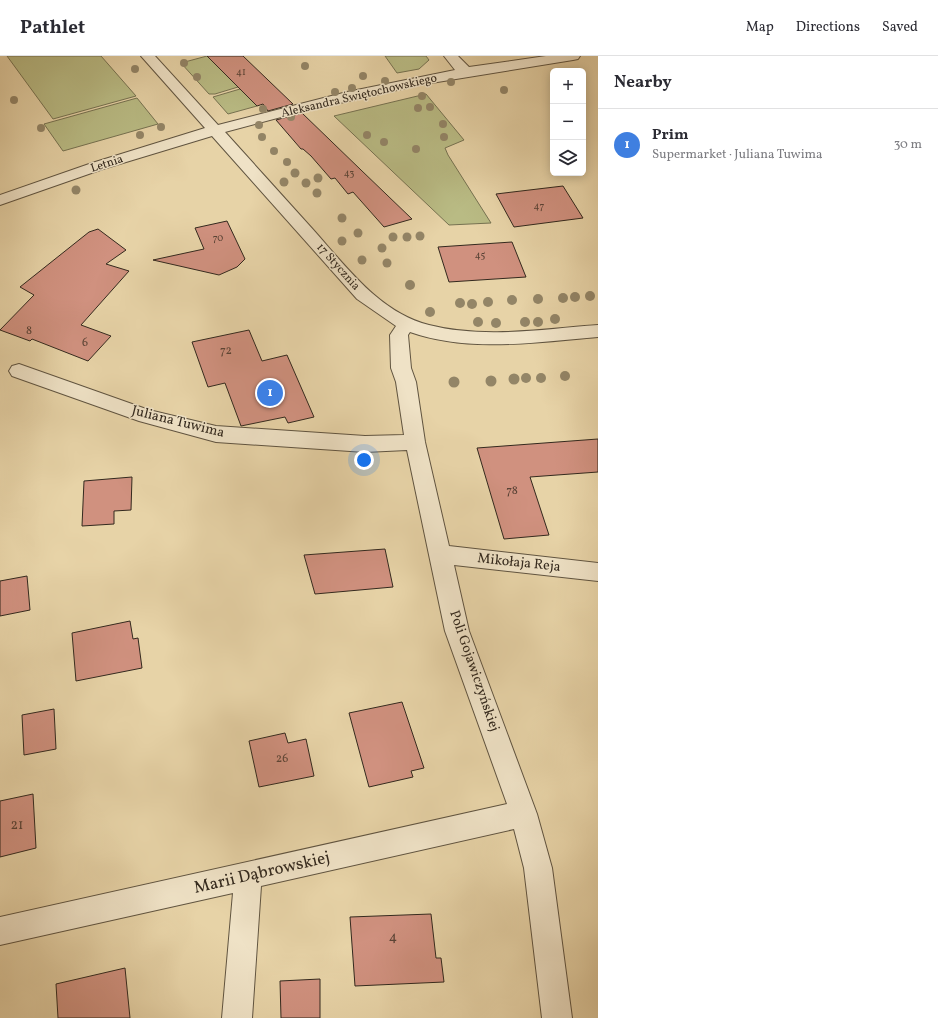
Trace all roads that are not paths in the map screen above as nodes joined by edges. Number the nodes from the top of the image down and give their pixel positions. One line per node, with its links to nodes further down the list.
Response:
1 (148, 56): 5 (street, 17 Stycznia)
2 (451, 56): 4 (street)
3 (573, 56): 4 (street, Aleksandra Świętochowskiego)
4 (466, 73): 5 (street, Aleksandra Świętochowskiego)
5 (216, 130): 6 (street, Letnia); 7 (street, 17 Stycznia)
6 (0, 200)
7 (406, 324): 8 (street, 17 Stycznia); 10 (street, Poli Gojawiczyńskiej)
8 (598, 331)
9 (19, 371): 10 (street, Juliana Tuwima)
10 (415, 442): 11 (street, Poli Gojawiczyńskiej)
11 (440, 554): 12 (street, Mikołaja Reja); 13 (street, Poli Gojawiczyńskiej)
12 (598, 572)
13 (524, 814): 14 (street, Marii Dąbrowskiej); 17 (street, Poli Gojawiczyńskiej)
14 (248, 876): 15 (street, Marii Dąbrowskiej); 16 (street)
15 (0, 931)
16 (237, 1018)
17 (557, 1018)

